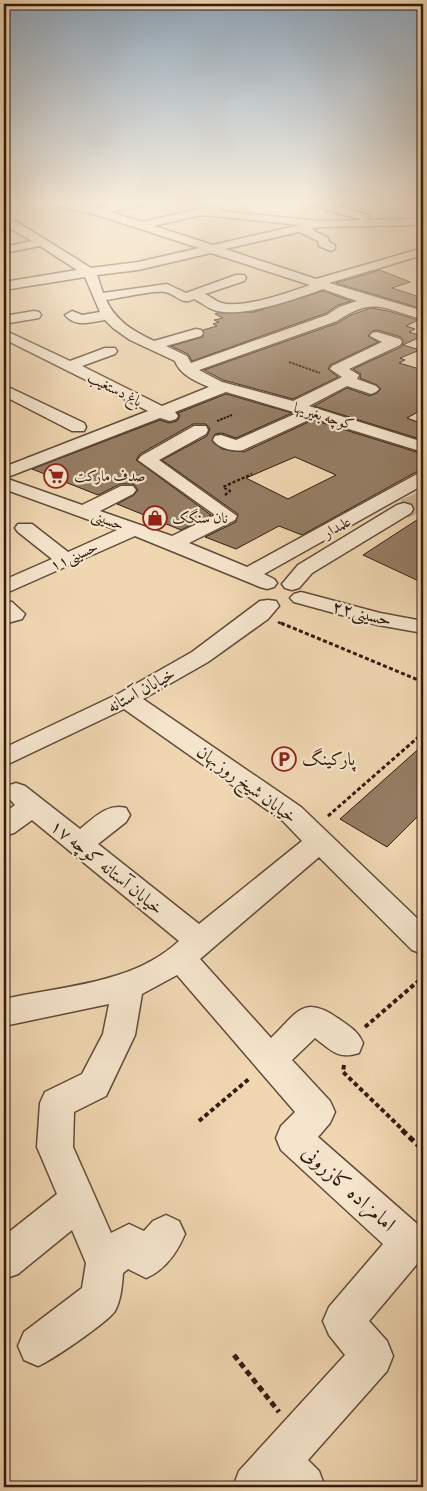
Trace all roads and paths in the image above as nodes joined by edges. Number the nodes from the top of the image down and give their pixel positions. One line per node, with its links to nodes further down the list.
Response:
1 (86, 273): 5 (street)
2 (110, 273): 5 (street)
3 (286, 273): 8 (street)
4 (345, 273): 8 (street)
5 (92, 277): 7 (street); 9 (street); 11 (street)
6 (240, 278): 10 (street)
7 (77, 283)
8 (320, 284): 10 (street); 12 (street)
9 (4, 286)
10 (193, 294): 11 (street)
11 (99, 297): 15 (street)
12 (371, 300): 16 (street); 27 (street)
13 (34, 315): 17 (street)
14 (72, 315): 15 (street)
15 (108, 315): 22 (street, کوچه بغیریها)
16 (423, 315)
17 (4, 320)
18 (196, 333): 22 (street)
19 (4, 334): 21 (street, باغ دستغیب)
20 (378, 336): 28 (street)
21 (28, 345): 23 (street); 26 (street, باغ دستغیب)
22 (154, 345): 27 (street, کوچه بغیریها)
23 (4, 352)
24 (110, 352): 26 (street)
25 (289, 362): 28 (path)
26 (69, 366): 35 (street, باغ دستغیب)
27 (189, 369): 31 (street, کوچه بغیریها)
28 (337, 369): 30 (street)
29 (256, 380): 31 (street)
30 (347, 382): 32 (street); 34 (street)
31 (230, 388): 34 (street, کوچه بغیریها); 35 (street)
32 (371, 389)
33 (4, 390): 37 (street)
34 (294, 407): 36 (street, کوچه بغیریها)
35 (162, 412): 40 (street); 45 (street, باغ دستغیب)
36 (312, 412): 38 (street); 39 (street, کوچه بغیریها)
37 (78, 427)
38 (222, 440)
39 (423, 447)
40 (4, 473)
41 (252, 474): 45 (path)
42 (423, 478): 53 (street, علمدار)
43 (4, 483): 47 (street, حسینی)
44 (127, 490): 47 (street)
45 (214, 506): 50 (street)
46 (404, 510): 55 (street)
47 (84, 511): 49 (street, حسینی)
48 (24, 528): 51 (street)
49 (143, 532): 50 (street, حسینی); 51 (street, حسینی۱۱); 52 (street)
50 (173, 543): 53 (street, حسینی)
51 (66, 560): 54 (street, حسینی۱۱)
52 (106, 560)
53 (259, 578): 55 (street, حسینی۲۲); 57 (street)
54 (7, 582)
55 (297, 591): 57 (street); 59 (street, حسینی۲۲)
56 (4, 607): 58 (street)
57 (264, 610): 60 (path); 61 (street, خیابان آستانه)
58 (4, 618)
59 (423, 627)
60 (423, 682)
61 (126, 699): 63 (street, خیابان آستانه); 66 (street, خیابان شیخ روزبهان)
62 (423, 732): 66 (path)
63 (4, 758)
64 (117, 815): 67 (street)
65 (4, 826): 67 (street, خیابان آستانه کوچه ۱۷)
66 (315, 837): 68 (street, خیابان شیخ روزبهان); 69 (street)
67 (79, 844): 69 (street, خیابان آستانه کوچه ۱۷)
68 (423, 942)
69 (190, 950): 71 (street); 74 (street, امامزاده کازرونی)
70 (423, 977): 73 (path)
71 (128, 987): 72 (street); 77 (street)
72 (4, 1012)
73 (347, 1043): 74 (street); 76 (path)
74 (270, 1060): 75 (path); 83 (street, امامزاده کازرونی)
75 (199, 1121)
76 (423, 1150)
77 (79, 1200): 79 (street); 80 (street)
78 (166, 1234): 80 (street)
79 (4, 1260)
80 (105, 1263): 81 (street)
81 (38, 1346)
82 (234, 1355): 83 (path)
83 (284, 1468)

